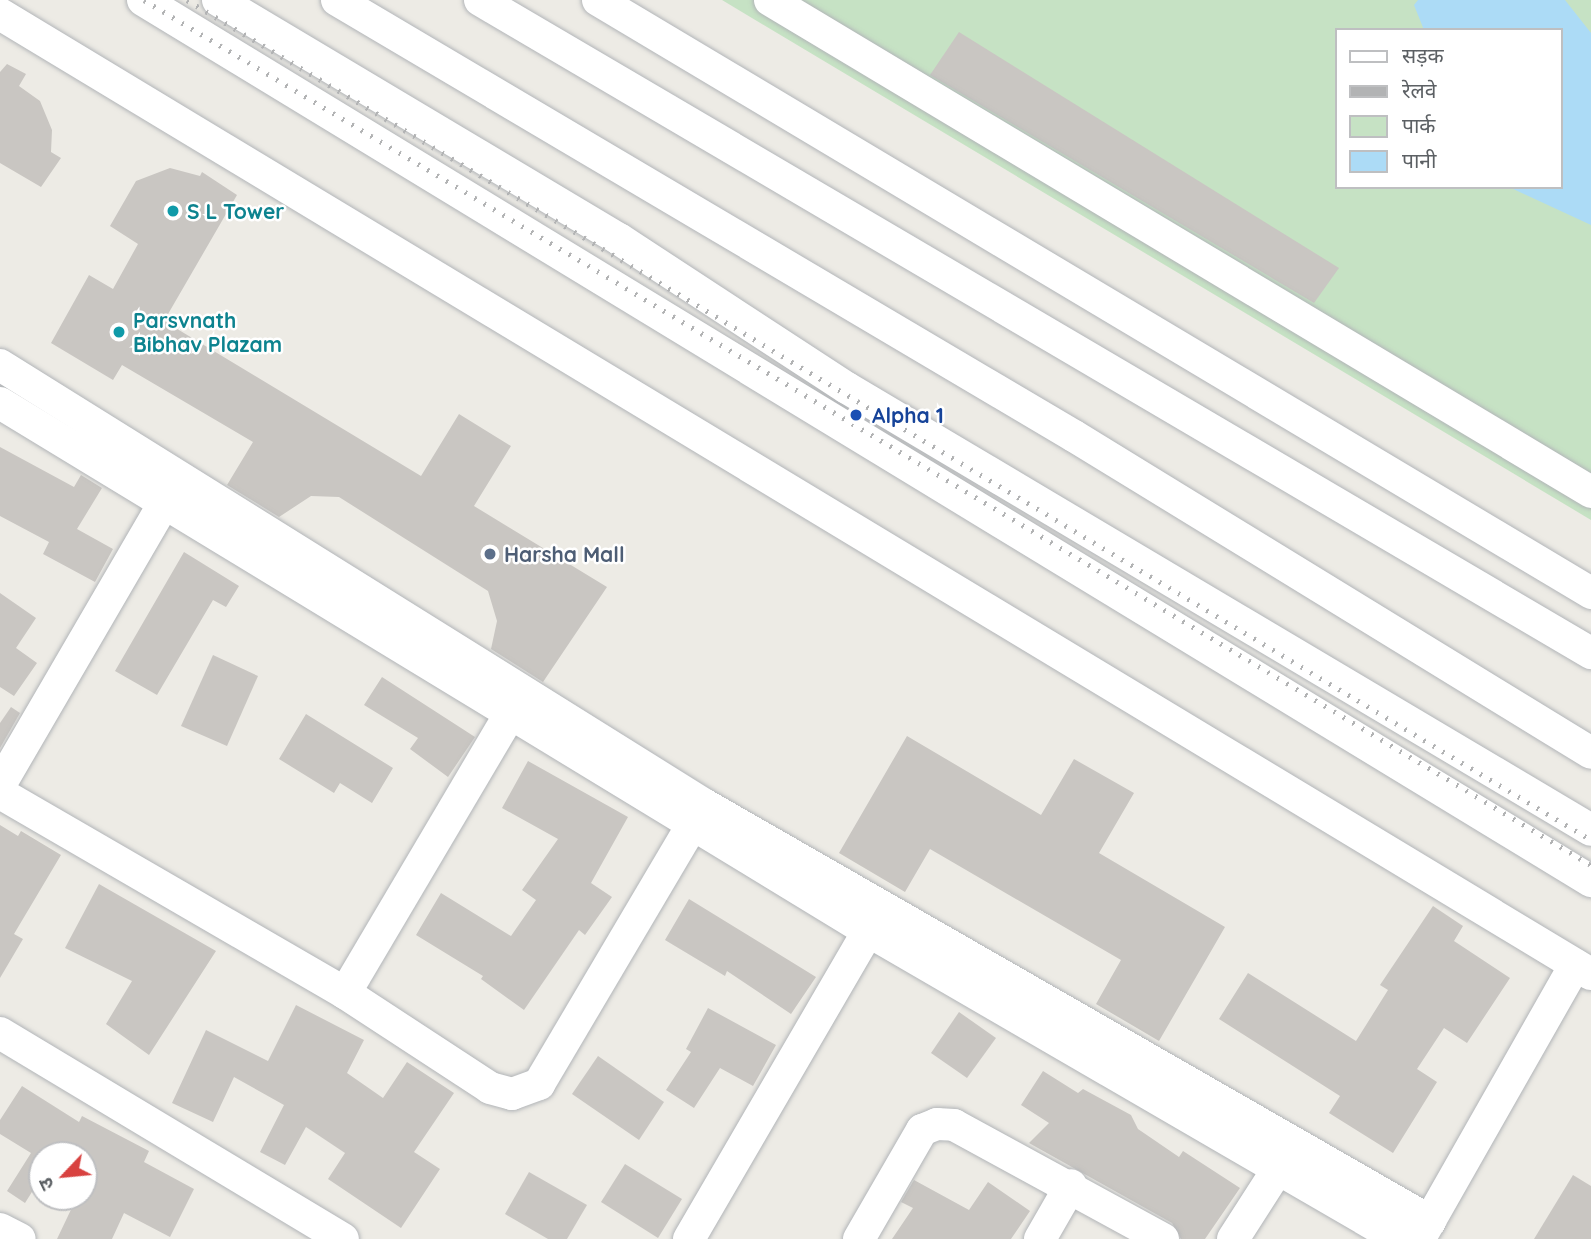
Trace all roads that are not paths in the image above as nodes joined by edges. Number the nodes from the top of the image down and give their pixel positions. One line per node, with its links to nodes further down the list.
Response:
1 (143, 0): 20 (street)
2 (218, 0): 19 (street)
3 (337, 0): 15 (street)
4 (480, 0): 13 (street)
5 (598, 0): 12 (street)
6 (770, 0): 10 (street)
7 (0, 14): 22 (street)
8 (0, 365): 28 (street)
9 (0, 403): 11 (street)
10 (1591, 492)
11 (163, 505): 14 (street); 16 (street)
12 (1591, 593)
13 (1591, 653)
14 (511, 712): 18 (street); 23 (street)
15 (1591, 753)
16 (0, 785)
17 (0, 793): 23 (street)
18 (692, 825): 21 (street); 23 (street)
19 (1591, 830)
20 (1591, 881)
21 (868, 931): 25 (street); 31 (street)
22 (1583, 970): 28 (street)
23 (345, 993)
24 (0, 1033): 30 (street)
25 (1278, 1169): 28 (street); 35 (street)
26 (1071, 1185): 32 (street); 33 (street); 34 (street)
27 (0, 1228): 29 (street)
28 (1417, 1234)
29 (20, 1239)
30 (343, 1239)
31 (689, 1239)
32 (859, 1239)
33 (1040, 1239)
34 (1163, 1239)
35 (1233, 1239)

